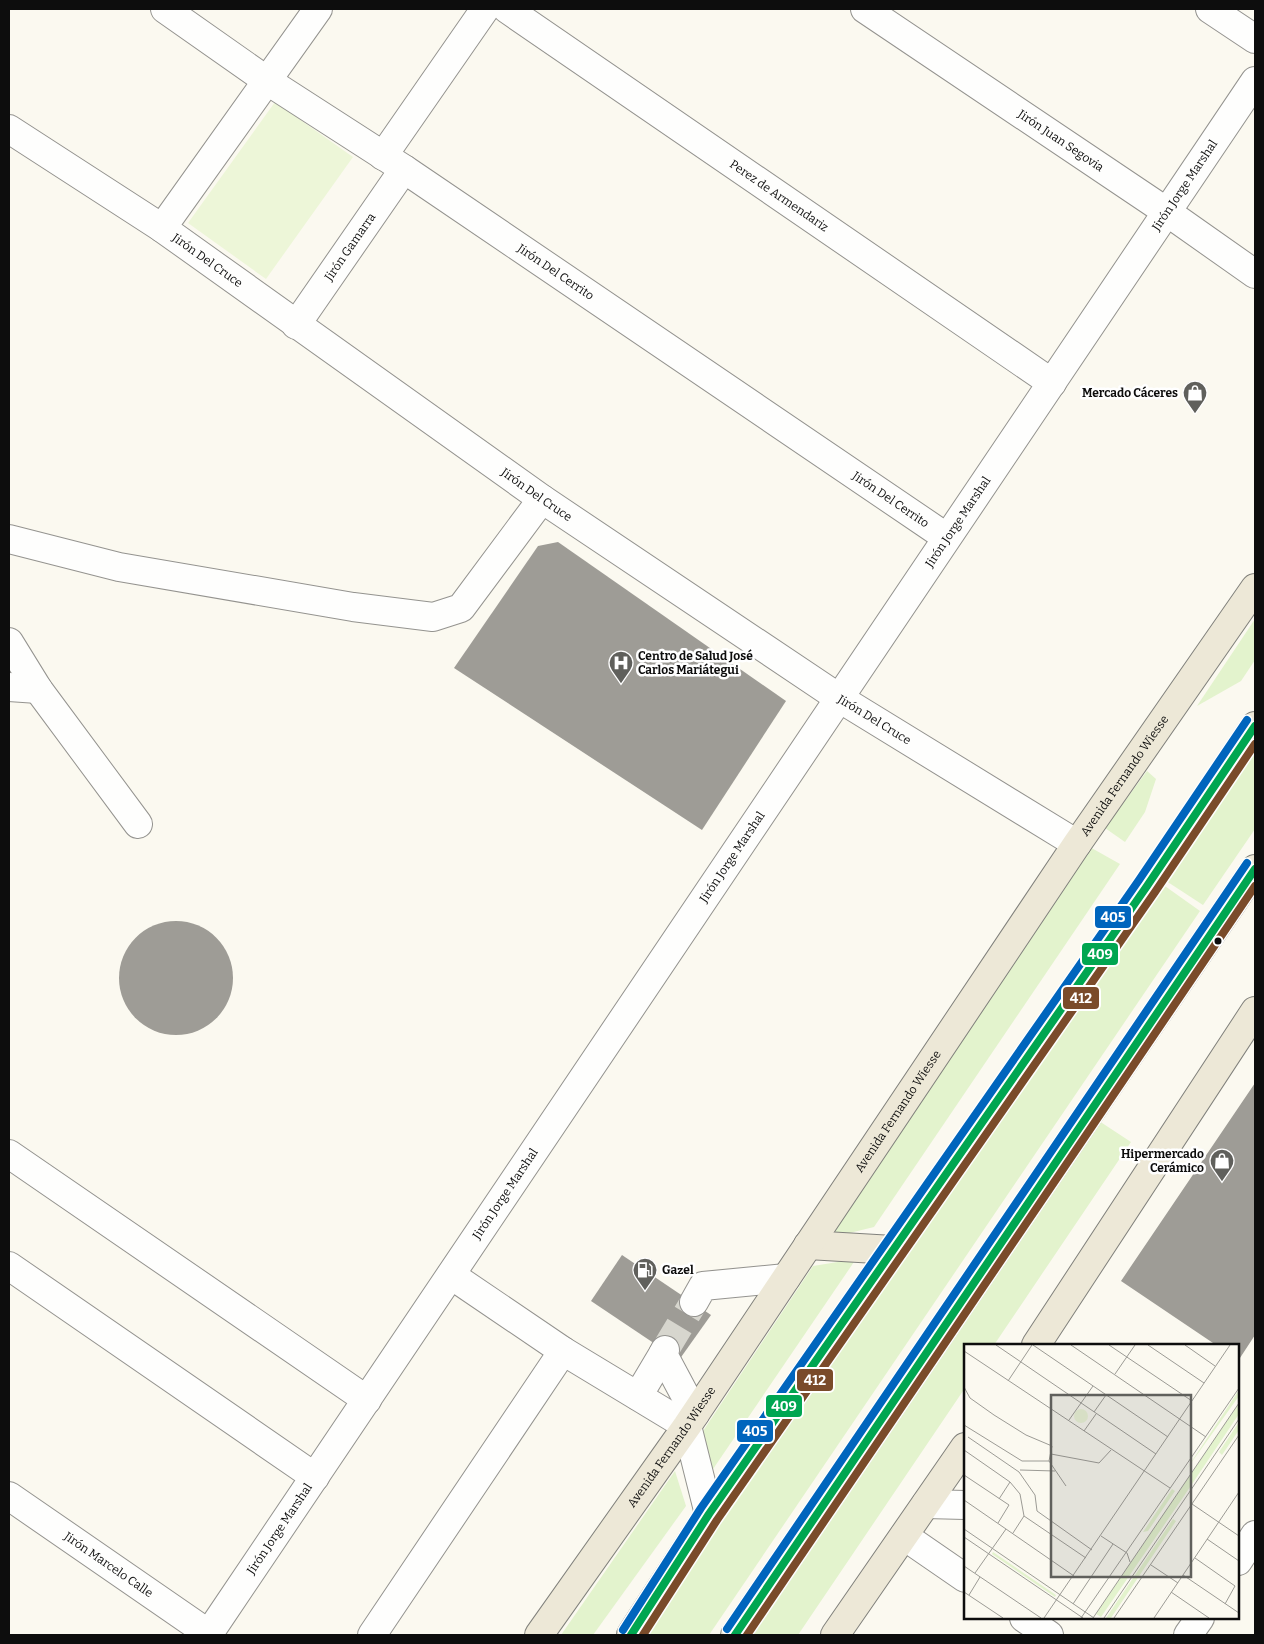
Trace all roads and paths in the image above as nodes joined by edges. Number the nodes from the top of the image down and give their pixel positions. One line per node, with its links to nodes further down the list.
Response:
1 (165, 9): 8 (street, Jirón Del Cerrito)
2 (318, 9): 8 (street)
3 (485, 9): 11 (street, Jirón Gamarra)
4 (507, 9): 16 (street, Perez de Armendariz)
5 (865, 9): 12 (street, Jirón Juan Segovia)
6 (1210, 9): 7 (street)
7 (1255, 39)
8 (266, 80): 11 (street, Jirón Del Cerrito); 13 (street)
9 (1255, 80): 12 (street, Jirón Jorge Marshal)
10 (9, 129): 13 (street, Jirón Del Cruce)
11 (394, 162): 15 (street, Jirón Gamarra); 18 (street, Jirón Del Cerrito)
12 (1167, 212): 14 (street, Jirón Juan Segovia); 16 (street, Jirón Jorge Marshal)
13 (162, 228): 15 (street, Jirón Del Cruce)
14 (1255, 274)
15 (296, 325): 17 (street, Jirón Del Cruce)
16 (1052, 383): 18 (street, Jirón Jorge Marshal)
17 (542, 499): 19 (street); 24 (street, Jirón Del Cruce)
18 (946, 537): 24 (street, Jirón Jorge Marshal)
19 (9, 539)
20 (1255, 588): 27 (main road, Avenida Fernando Wiesse)
21 (9, 642): 23 (street)
22 (9, 687): 23 (street)
23 (38, 689): 26 (street)
24 (840, 698): 27 (street, Jirón Del Cruce); 34 (street, Jirón Jorge Marshal)
25 (1255, 726): 32 (main road)
26 (138, 824)
27 (1077, 844): 31 (main road, Avenida Fernando Wiesse)
28 (1255, 869): 57 (main road)
29 (1255, 1011): 37 (main road)
30 (9, 1154): 40 (street)
31 (808, 1245): 32 (main road); 35 (main road, Avenida Fernando Wiesse)
32 (893, 1250): 47 (main road)
33 (9, 1266): 43 (street)
34 (451, 1276): 38 (street); 40 (street, Jirón Jorge Marshal)
35 (786, 1278): 36 (street); 41 (main road, Avenida Fernando Wiesse)
36 (694, 1302)
37 (1037, 1344)
38 (563, 1351): 39 (street); 54 (street)
39 (638, 1396): 41 (street); 41 (street)
40 (367, 1400): 43 (street, Jirón Jorge Marshal)
41 (691, 1420): 47 (street); 55 (main road, Avenida Fernando Wiesse)
42 (964, 1448): 45 (main road)
43 (315, 1477): 53 (street, Jirón Jorge Marshal)
44 (9, 1496): 53 (street, Jirón Marcelo Calle)
45 (926, 1504): 46 (street); 49 (main road)
46 (964, 1505)
47 (709, 1514): 56 (main road)
48 (1255, 1535): 50 (street)
49 (904, 1536): 51 (street); 58 (main road)
50 (1239, 1559)
51 (964, 1577)
52 (1025, 1619): 59 (street)
53 (209, 1635)
54 (372, 1635)
55 (539, 1635)
56 (631, 1635)
57 (735, 1635)
58 (835, 1635)
59 (1049, 1635)

